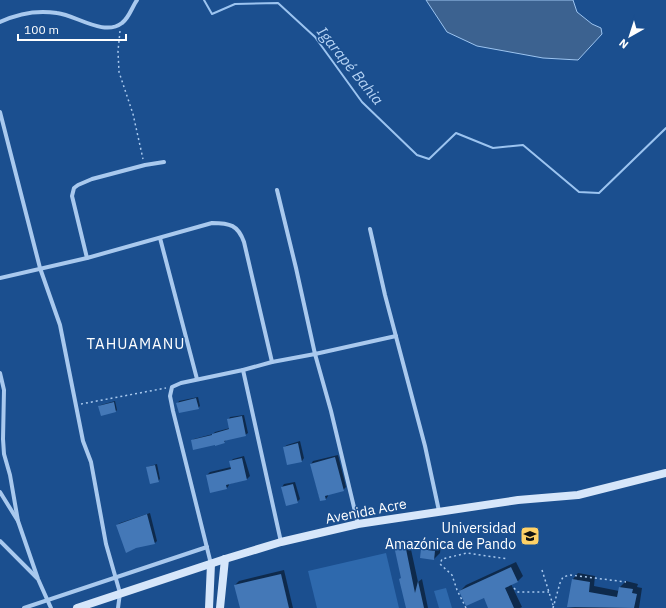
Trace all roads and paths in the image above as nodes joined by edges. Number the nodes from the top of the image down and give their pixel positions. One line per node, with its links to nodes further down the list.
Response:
1 (137, 0): 3 (street)
2 (0, 22): 3 (street)
3 (121, 24): 6 (path)
4 (0, 112): 11 (street)
5 (164, 162): 6 (street)
6 (144, 165): 10 (street)
7 (277, 190): 14 (street)
8 (370, 229): 13 (street)
9 (160, 238): 10 (street); 15 (street); 18 (street)
10 (86, 258): 11 (street)
11 (40, 268): 12 (street); 20 (street)
12 (0, 278)
13 (396, 336): 14 (street); 23 (street)
14 (315, 354): 15 (street); 25 (street)
15 (272, 362): 16 (street)
16 (243, 370): 18 (street); 27 (street)
17 (0, 373): 24 (street)
18 (197, 379): 19 (street)
19 (172, 387): 20 (path); 28 (street)
20 (76, 405): 33 (street)
21 (666, 473): 23 (main road, Avenida Acre)
22 (0, 492): 24 (street)
23 (439, 512): 25 (main road, Avenida Acre)
24 (18, 522): 34 (street)
25 (358, 524): 27 (main road, Avenida Acre)
26 (0, 541): 34 (street)
27 (281, 542): 29 (main road, Avenida Acre)
28 (207, 547): 31 (street); 33 (street)
29 (225, 559): 31 (main road, Avenida Acre); 46 (main road)
30 (508, 559): 47 (path)
31 (211, 564): 38 (main road, Avenida Acre); 45 (main road)
32 (542, 570): 37 (path)
33 (115, 577): 38 (street); 39 (street)
34 (38, 579): 39 (street)
35 (626, 582): 40 (path)
36 (514, 588): 37 (path)
37 (549, 592): 40 (path)
38 (120, 593): 43 (main road, Avenida Acre); 44 (street)
39 (48, 600): 41 (street); 42 (street)
40 (554, 607)
41 (24, 608)
42 (52, 608)
43 (77, 608)
44 (118, 608)
45 (209, 608)
46 (220, 608)
47 (466, 608)

